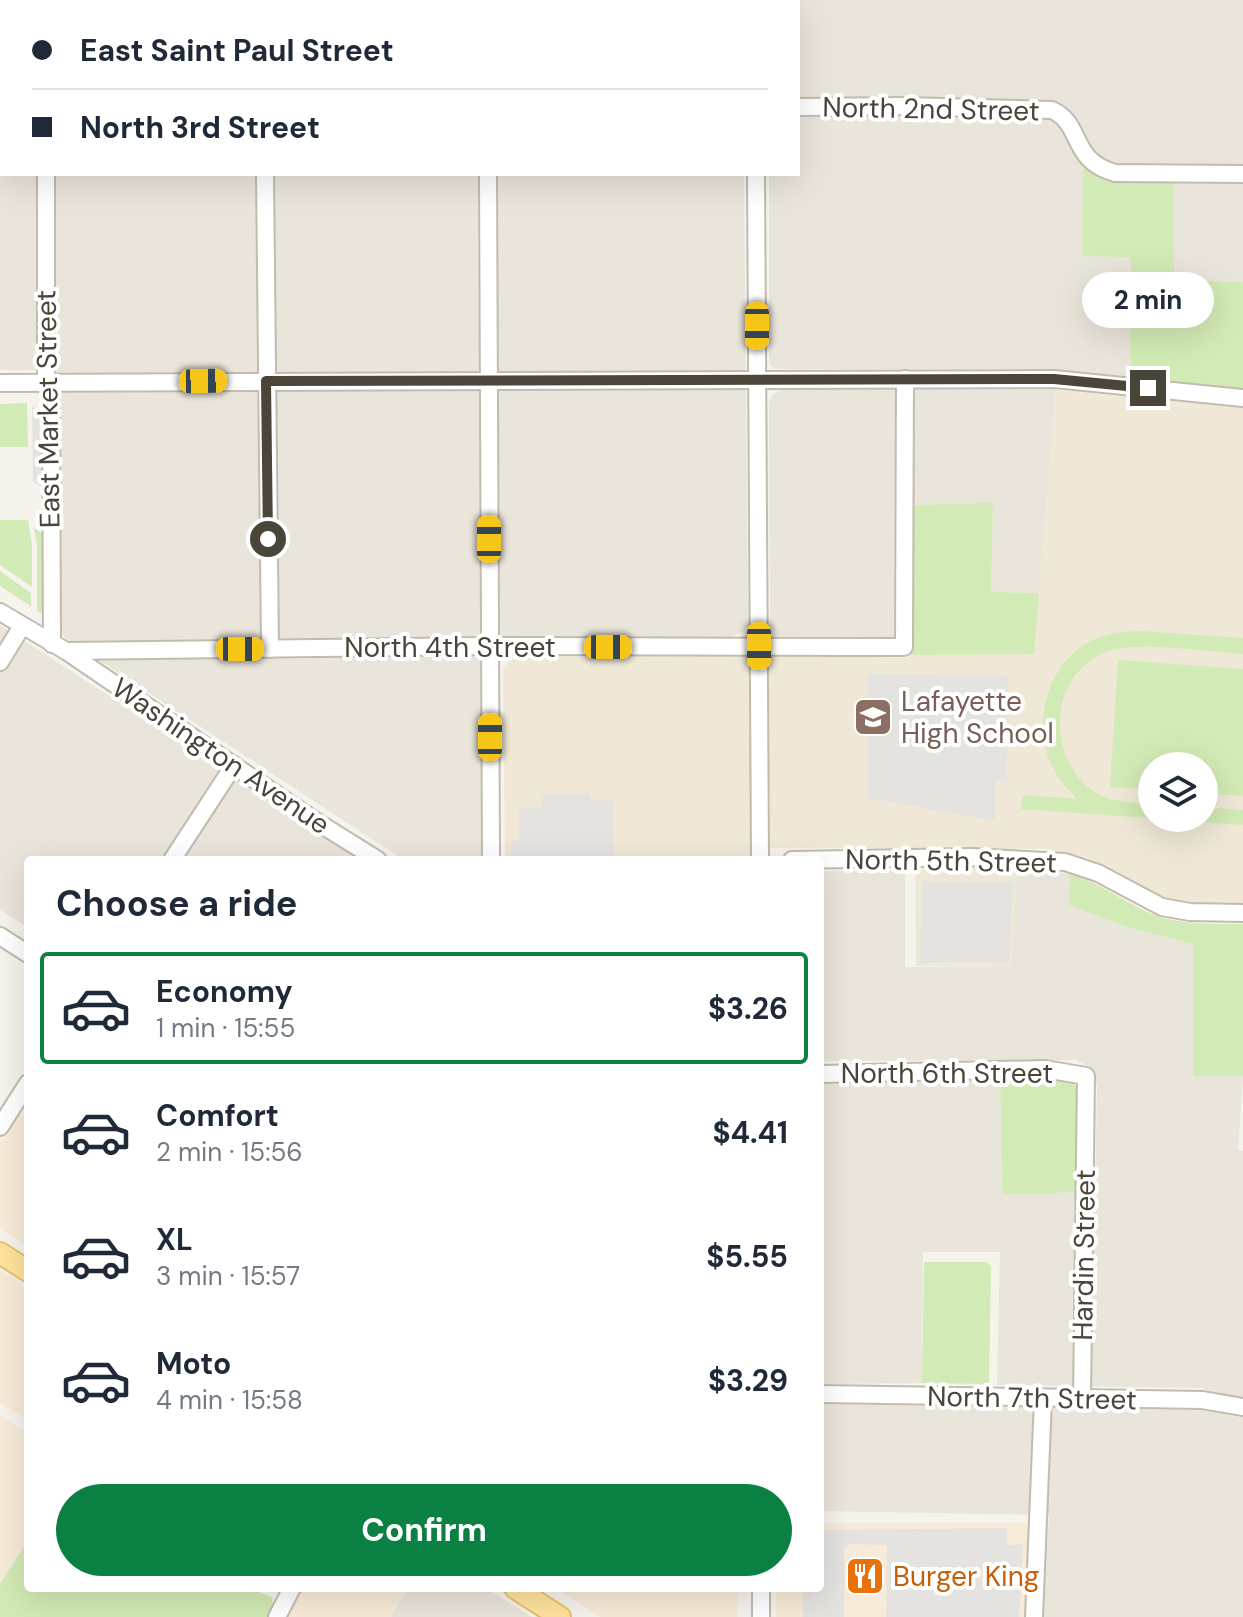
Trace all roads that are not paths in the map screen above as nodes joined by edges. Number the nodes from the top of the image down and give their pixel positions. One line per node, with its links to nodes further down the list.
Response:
1 (800, 107): 2 (street, North 2nd Street)
2 (1243, 174)
3 (46, 176): 12 (street, East Market Street)
4 (265, 176): 10 (street)
5 (488, 176): 7 (street)
6 (756, 176): 8 (street)
7 (488, 379): 8 (street); 10 (street); 16 (street)
8 (757, 379): 9 (street); 17 (street)
9 (905, 379): 13 (street); 17 (street, North 4th Street)
10 (266, 381): 12 (street); 19 (street)
11 (0, 383): 12 (street)
12 (46, 383): 18 (street, East Market Street)
13 (1243, 398)
14 (0, 612): 15 (street)
15 (22, 626): 18 (street); 20 (street)
16 (490, 646): 17 (street, North 4th Street); 19 (street, North 4th Street); 24 (street)
17 (759, 646): 25 (street)
18 (59, 648): 19 (street, North 4th Street); 21 (street, Washington Avenue)
19 (270, 649)
20 (0, 662)
21 (234, 765): 22 (street); 23 (street, Washington Avenue)
22 (175, 856)
23 (372, 856)
24 (491, 856)
25 (760, 856)
26 (824, 859): 27 (street, North 5th Street)
27 (1243, 913)
28 (0, 936): 29 (street)
29 (24, 951)
30 (824, 1074): 32 (street, North 6th Street)
31 (24, 1089): 33 (street)
32 (1085, 1111): 38 (street, Hardin Street)
33 (0, 1127)
34 (0, 1253): 35 (main road)
35 (24, 1268)
36 (824, 1394): 37 (street, North 7th Street)
37 (1043, 1399): 38 (street, North 7th Street); 46 (street)
38 (1082, 1399): 39 (street, North 7th Street)
39 (1243, 1407)
40 (290, 1592): 43 (street)
41 (521, 1592): 44 (main road)
42 (761, 1592): 45 (street)
43 (277, 1617)
44 (560, 1617)
45 (761, 1617)
46 (1034, 1617)

